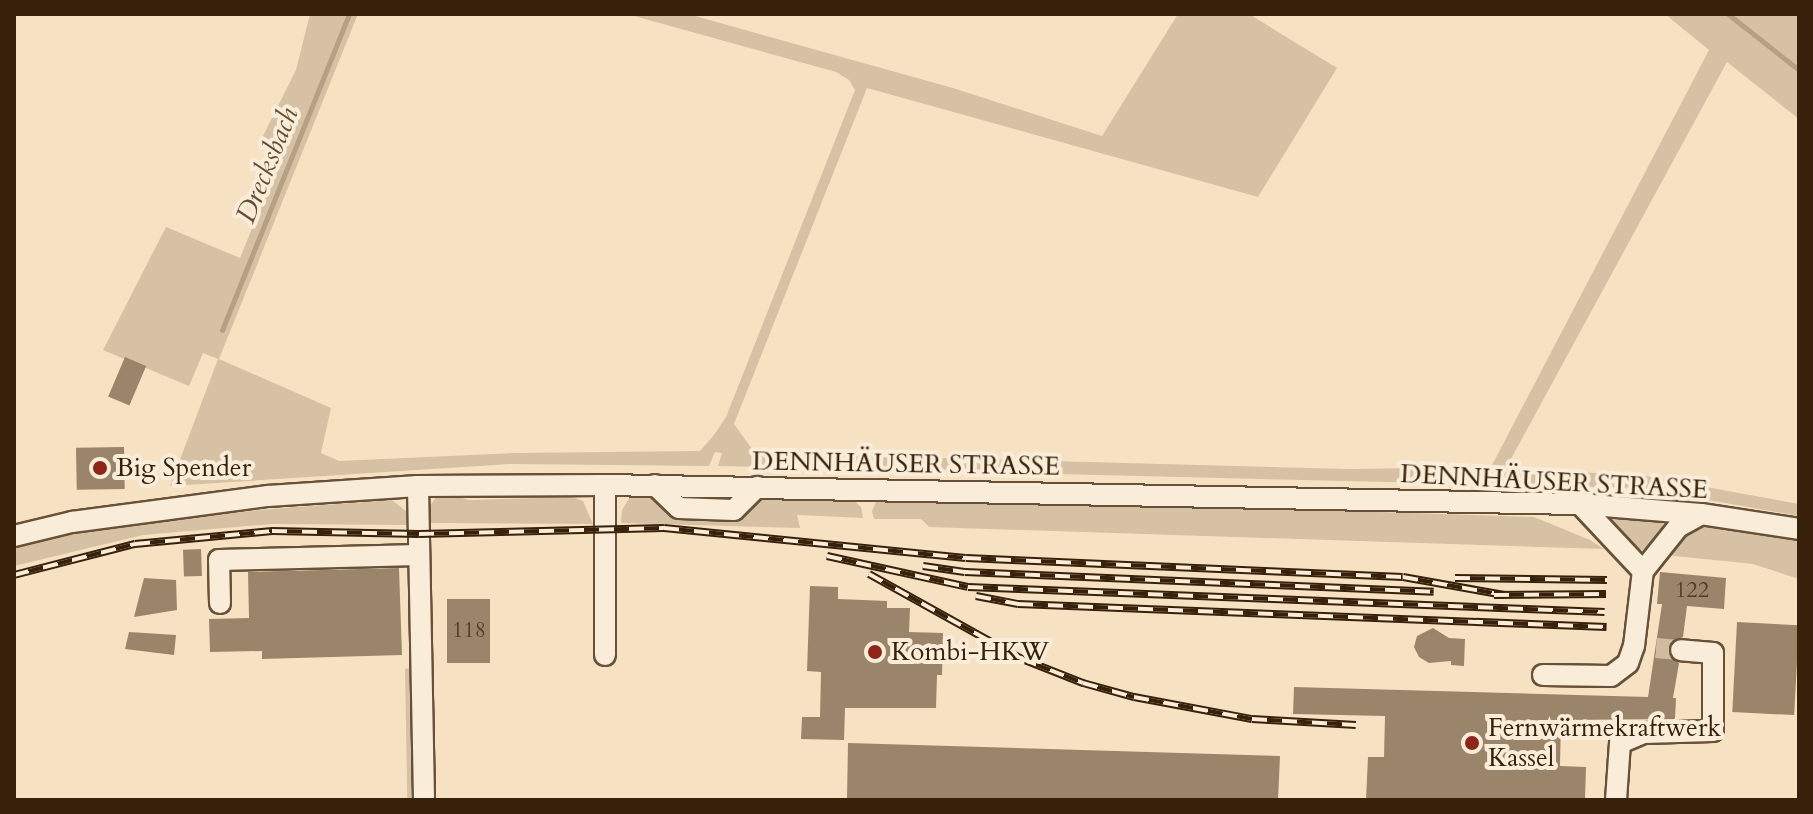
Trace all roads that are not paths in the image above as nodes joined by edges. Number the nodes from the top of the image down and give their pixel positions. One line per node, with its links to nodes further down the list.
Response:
1 (605, 485): 2 (street, DENNHÄUSER STRASSE); 3 (street, DENNHÄUSER STRASSE); 13 (street)
2 (418, 486): 6 (street, DENNHÄUSER STRASSE); 7 (street)
3 (1580, 504): 4 (street, DENNHÄUSER STRASSE); 8 (street)
4 (1701, 514): 5 (street, DENNHÄUSER STRASSE); 8 (street)
5 (1799, 529)
6 (14, 536)
7 (419, 555): 9 (street); 15 (street)
8 (1643, 571): 10 (street)
9 (220, 603)
10 (1634, 646): 11 (street); 14 (street)
11 (1656, 648)
12 (1681, 650): 16 (street)
13 (605, 655)
14 (1543, 675)
15 (424, 800)
16 (1616, 800)

